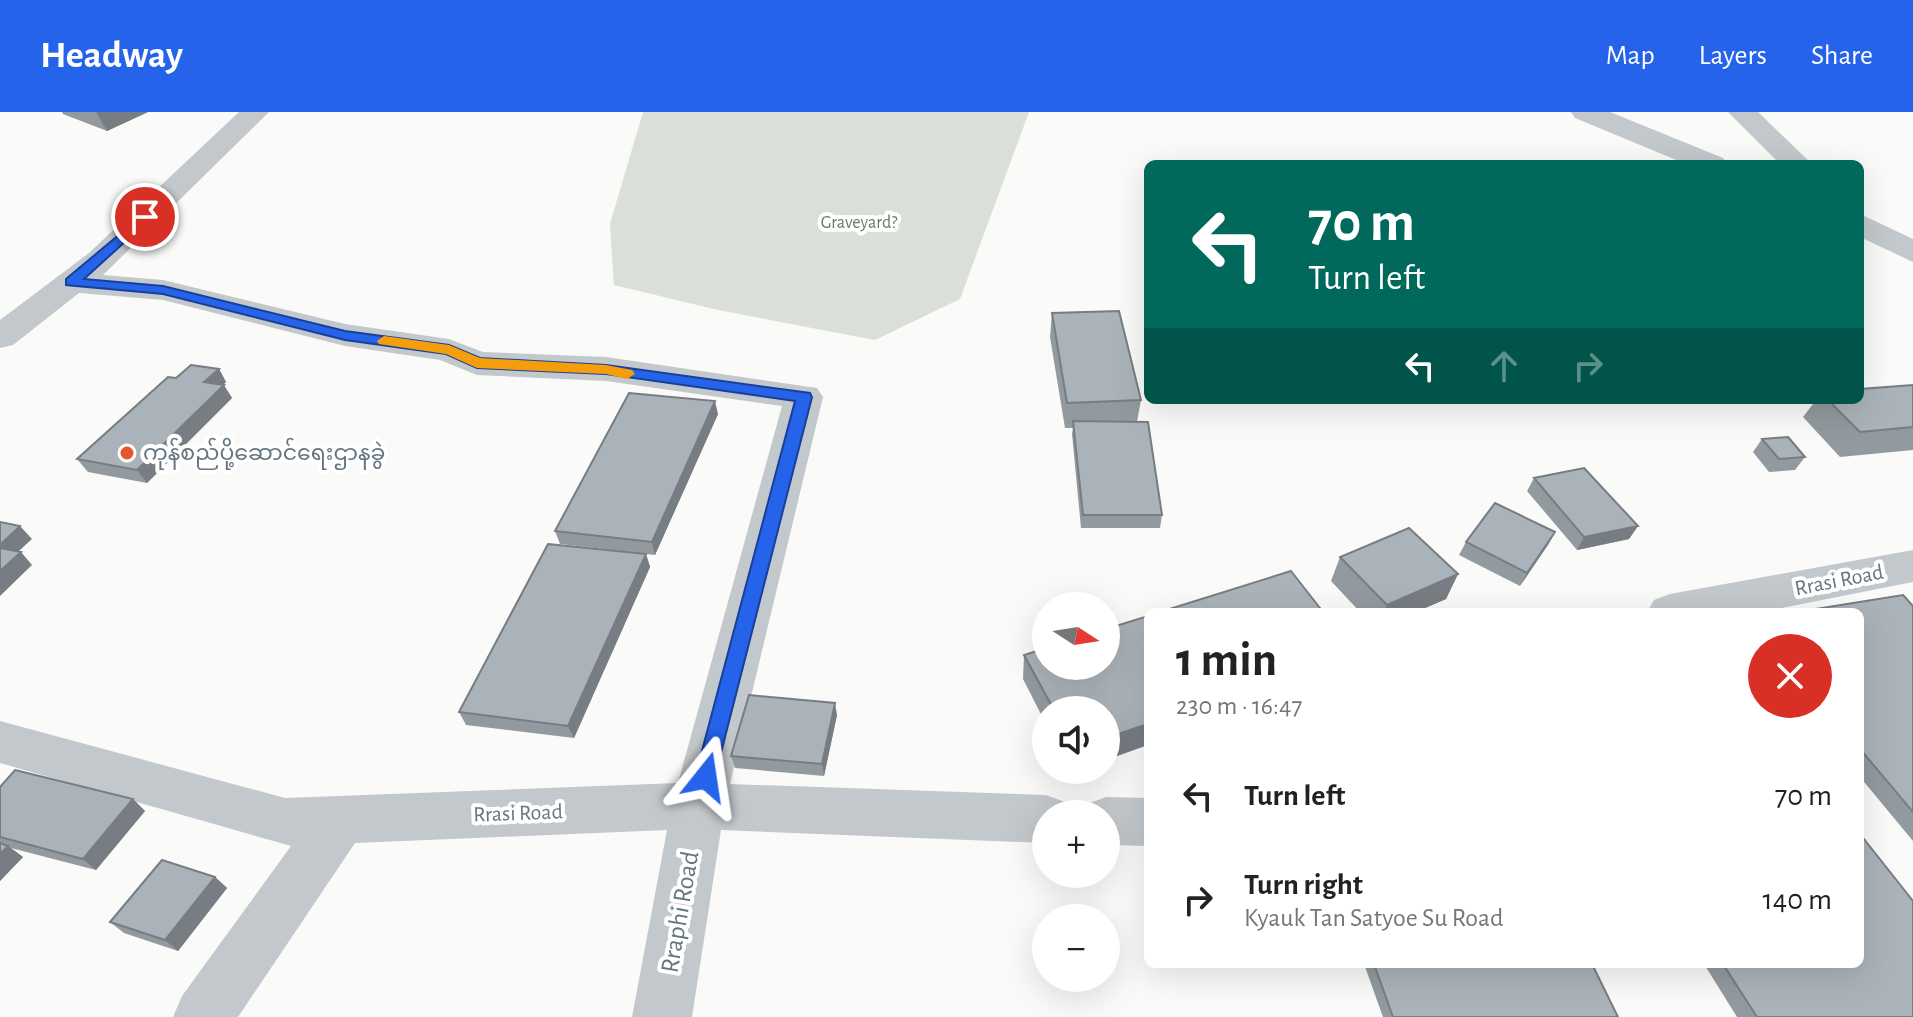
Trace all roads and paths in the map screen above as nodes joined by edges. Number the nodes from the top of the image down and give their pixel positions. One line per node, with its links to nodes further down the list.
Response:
1 (255, 112): 8 (street)
2 (1585, 112): 4 (street)
3 (1742, 112): 5 (street)
4 (1702, 160)
5 (1793, 160)
6 (1864, 226): 7 (street)
7 (1913, 252)
8 (71, 282): 9 (street); 13 (street, Rraphi Road)
9 (0, 337)
10 (1913, 566): 11 (street, Rrasi Road)
11 (1691, 608)
12 (0, 742): 15 (street, Rrasi Road)
13 (698, 806): 14 (street, Rrasi Road); 15 (street, Rrasi Road); 19 (street, Rraphi Road)
14 (1032, 818)
15 (340, 820): 18 (street)
16 (1120, 821): 17 (street)
17 (1144, 822)
18 (203, 1017)
19 (662, 1017)

